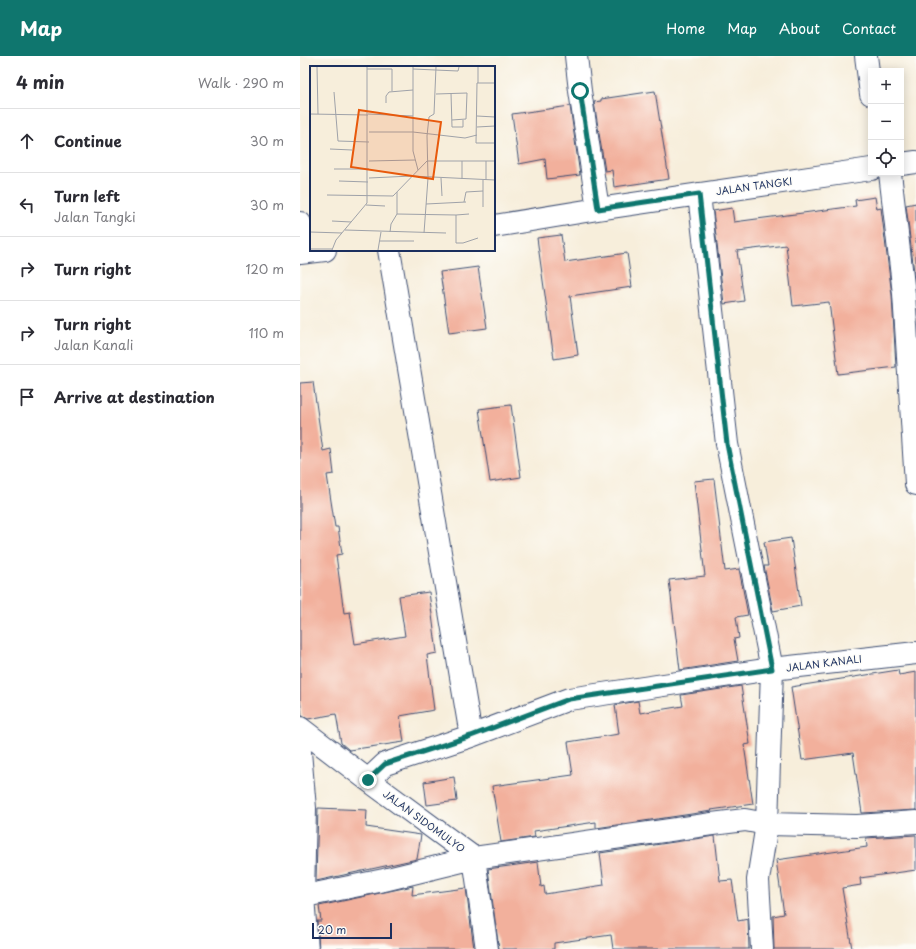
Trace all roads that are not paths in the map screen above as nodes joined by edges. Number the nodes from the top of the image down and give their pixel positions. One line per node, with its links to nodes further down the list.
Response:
1 (576, 56): 9 (street)
2 (866, 56): 3 (street)
3 (868, 71)
4 (916, 162): 5 (street)
5 (904, 164)
6 (868, 169): 8 (street, JALAN TANGKI)
7 (890, 176): 14 (street)
8 (699, 194): 9 (street, JALAN TANGKI); 16 (street)
9 (598, 209): 11 (street, JALAN TANGKI)
10 (300, 223): 13 (street)
11 (495, 226)
12 (389, 251): 18 (street)
13 (310, 252)
14 (916, 484)
15 (916, 653): 16 (street, JALAN KANALI)
16 (772, 669): 18 (street, JALAN KANALI); 22 (street)
17 (300, 728): 20 (street, JALAN SIDOMULYO)
18 (471, 736): 20 (street, JALAN KANALI)
19 (300, 752): 24 (street)
20 (368, 780): 23 (street, JALAN SIDOMULYO)
21 (916, 822): 22 (street)
22 (767, 824): 23 (street); 27 (street)
23 (474, 858): 24 (street); 26 (street, JALAN SIDOMULYO)
24 (302, 897): 25 (street)
25 (307, 949)
26 (487, 949)
27 (762, 949)

